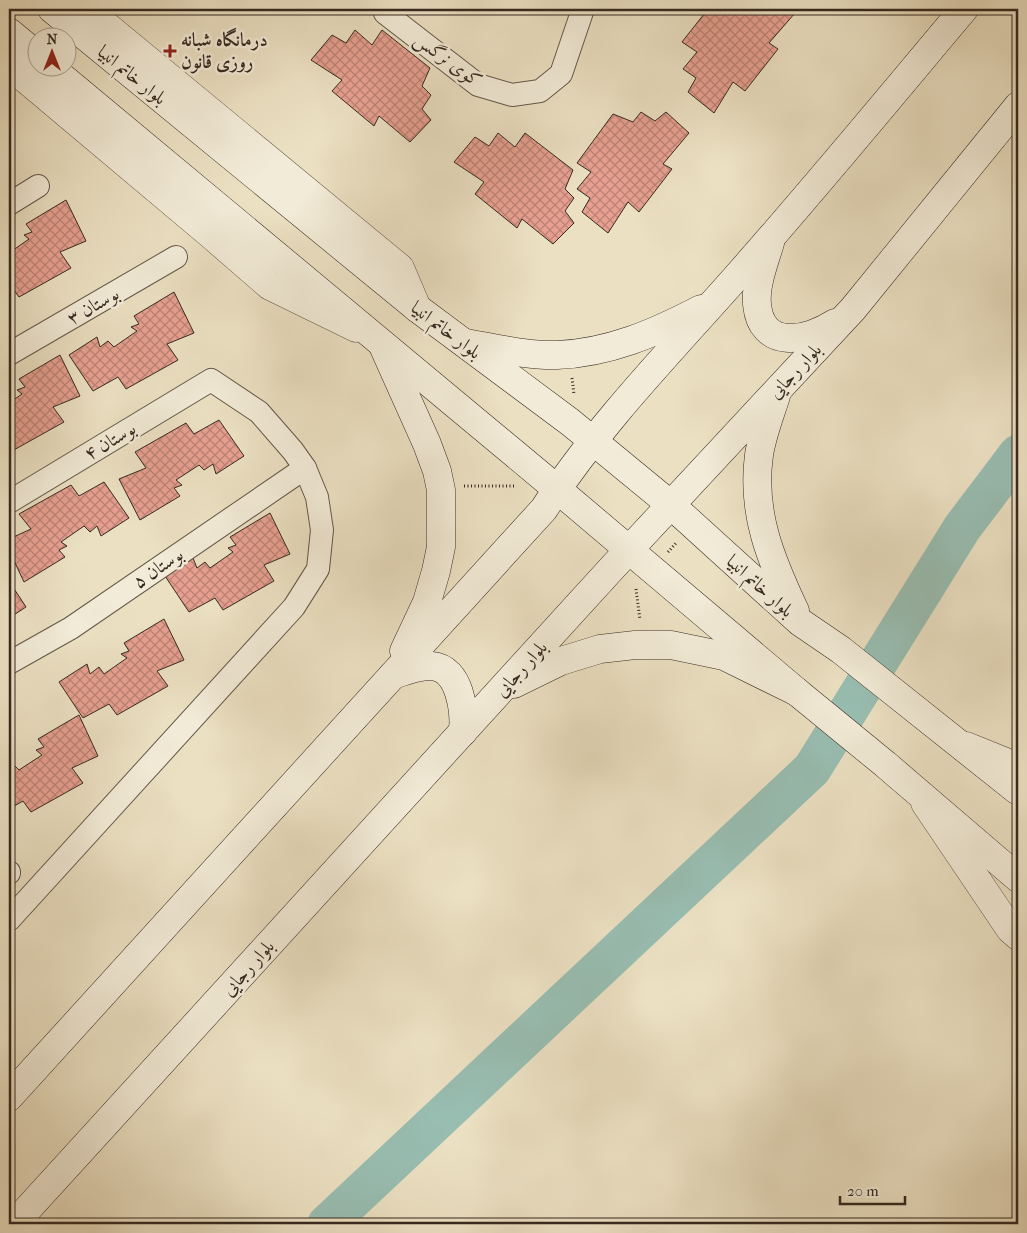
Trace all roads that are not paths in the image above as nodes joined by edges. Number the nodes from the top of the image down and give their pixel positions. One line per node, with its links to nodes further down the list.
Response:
1 (52, 9): 16 (main road, بلوار خاتم انبیا)
2 (86, 9): 16 (main road)
3 (583, 9): 5 (street, کوی نرگس)
4 (964, 9): 13 (main road)
5 (385, 13)
6 (9, 32): 7 (main road)
7 (28, 48)
8 (9, 64): 18 (main road)
9 (63, 78): 18 (main road)
10 (1018, 106): 17 (main road, بلوار رجایی)
11 (38, 186): 12 (street)
12 (9, 204)
13 (772, 236): 15 (main road); 17 (main road)
14 (176, 257): 20 (street, بوستان ۳)
15 (714, 303): 19 (main road); 22 (main road)
16 (417, 308): 19 (main road, بلوار خاتم انبیا)
17 (853, 310): 21 (main road, بلوار رجایی)
18 (378, 339): 24 (main road); 30 (main road)
19 (461, 342): 22 (main road, بلوار خاتم انبیا)
20 (9, 354)
21 (778, 389): 26 (main road, بلوار رجایی); 28 (main road)
22 (592, 442): 24 (main road); 26 (main road, بلوار خاتم انبیا)
23 (305, 468): 25 (street, بوستان ۴); 29 (street, بوستان ۵); 39 (street)
24 (557, 489): 27 (main road); 30 (main road)
25 (9, 502)
26 (671, 505): 27 (main road, بلوار رجایی); 28 (main road, بلوار خاتم انبیا)
27 (629, 550): 31 (main road, بلوار رجایی); 32 (main road)
28 (800, 622): 34 (main road, بلوار خاتم انبیا)
29 (9, 664)
30 (393, 675): 33 (main road); 41 (main road)
31 (500, 691): 32 (main road); 33 (main road, بلوار رجایی)
32 (797, 692): 36 (main road)
33 (463, 732): 42 (main road, بلوار رجایی)
34 (958, 742): 35 (main road); 37 (main road)
35 (1018, 767)
36 (917, 791): 38 (main road); 40 (main road)
37 (1018, 791)
38 (1018, 878)
39 (9, 920)
40 (1018, 936)
41 (9, 1097)
42 (14, 1224)

